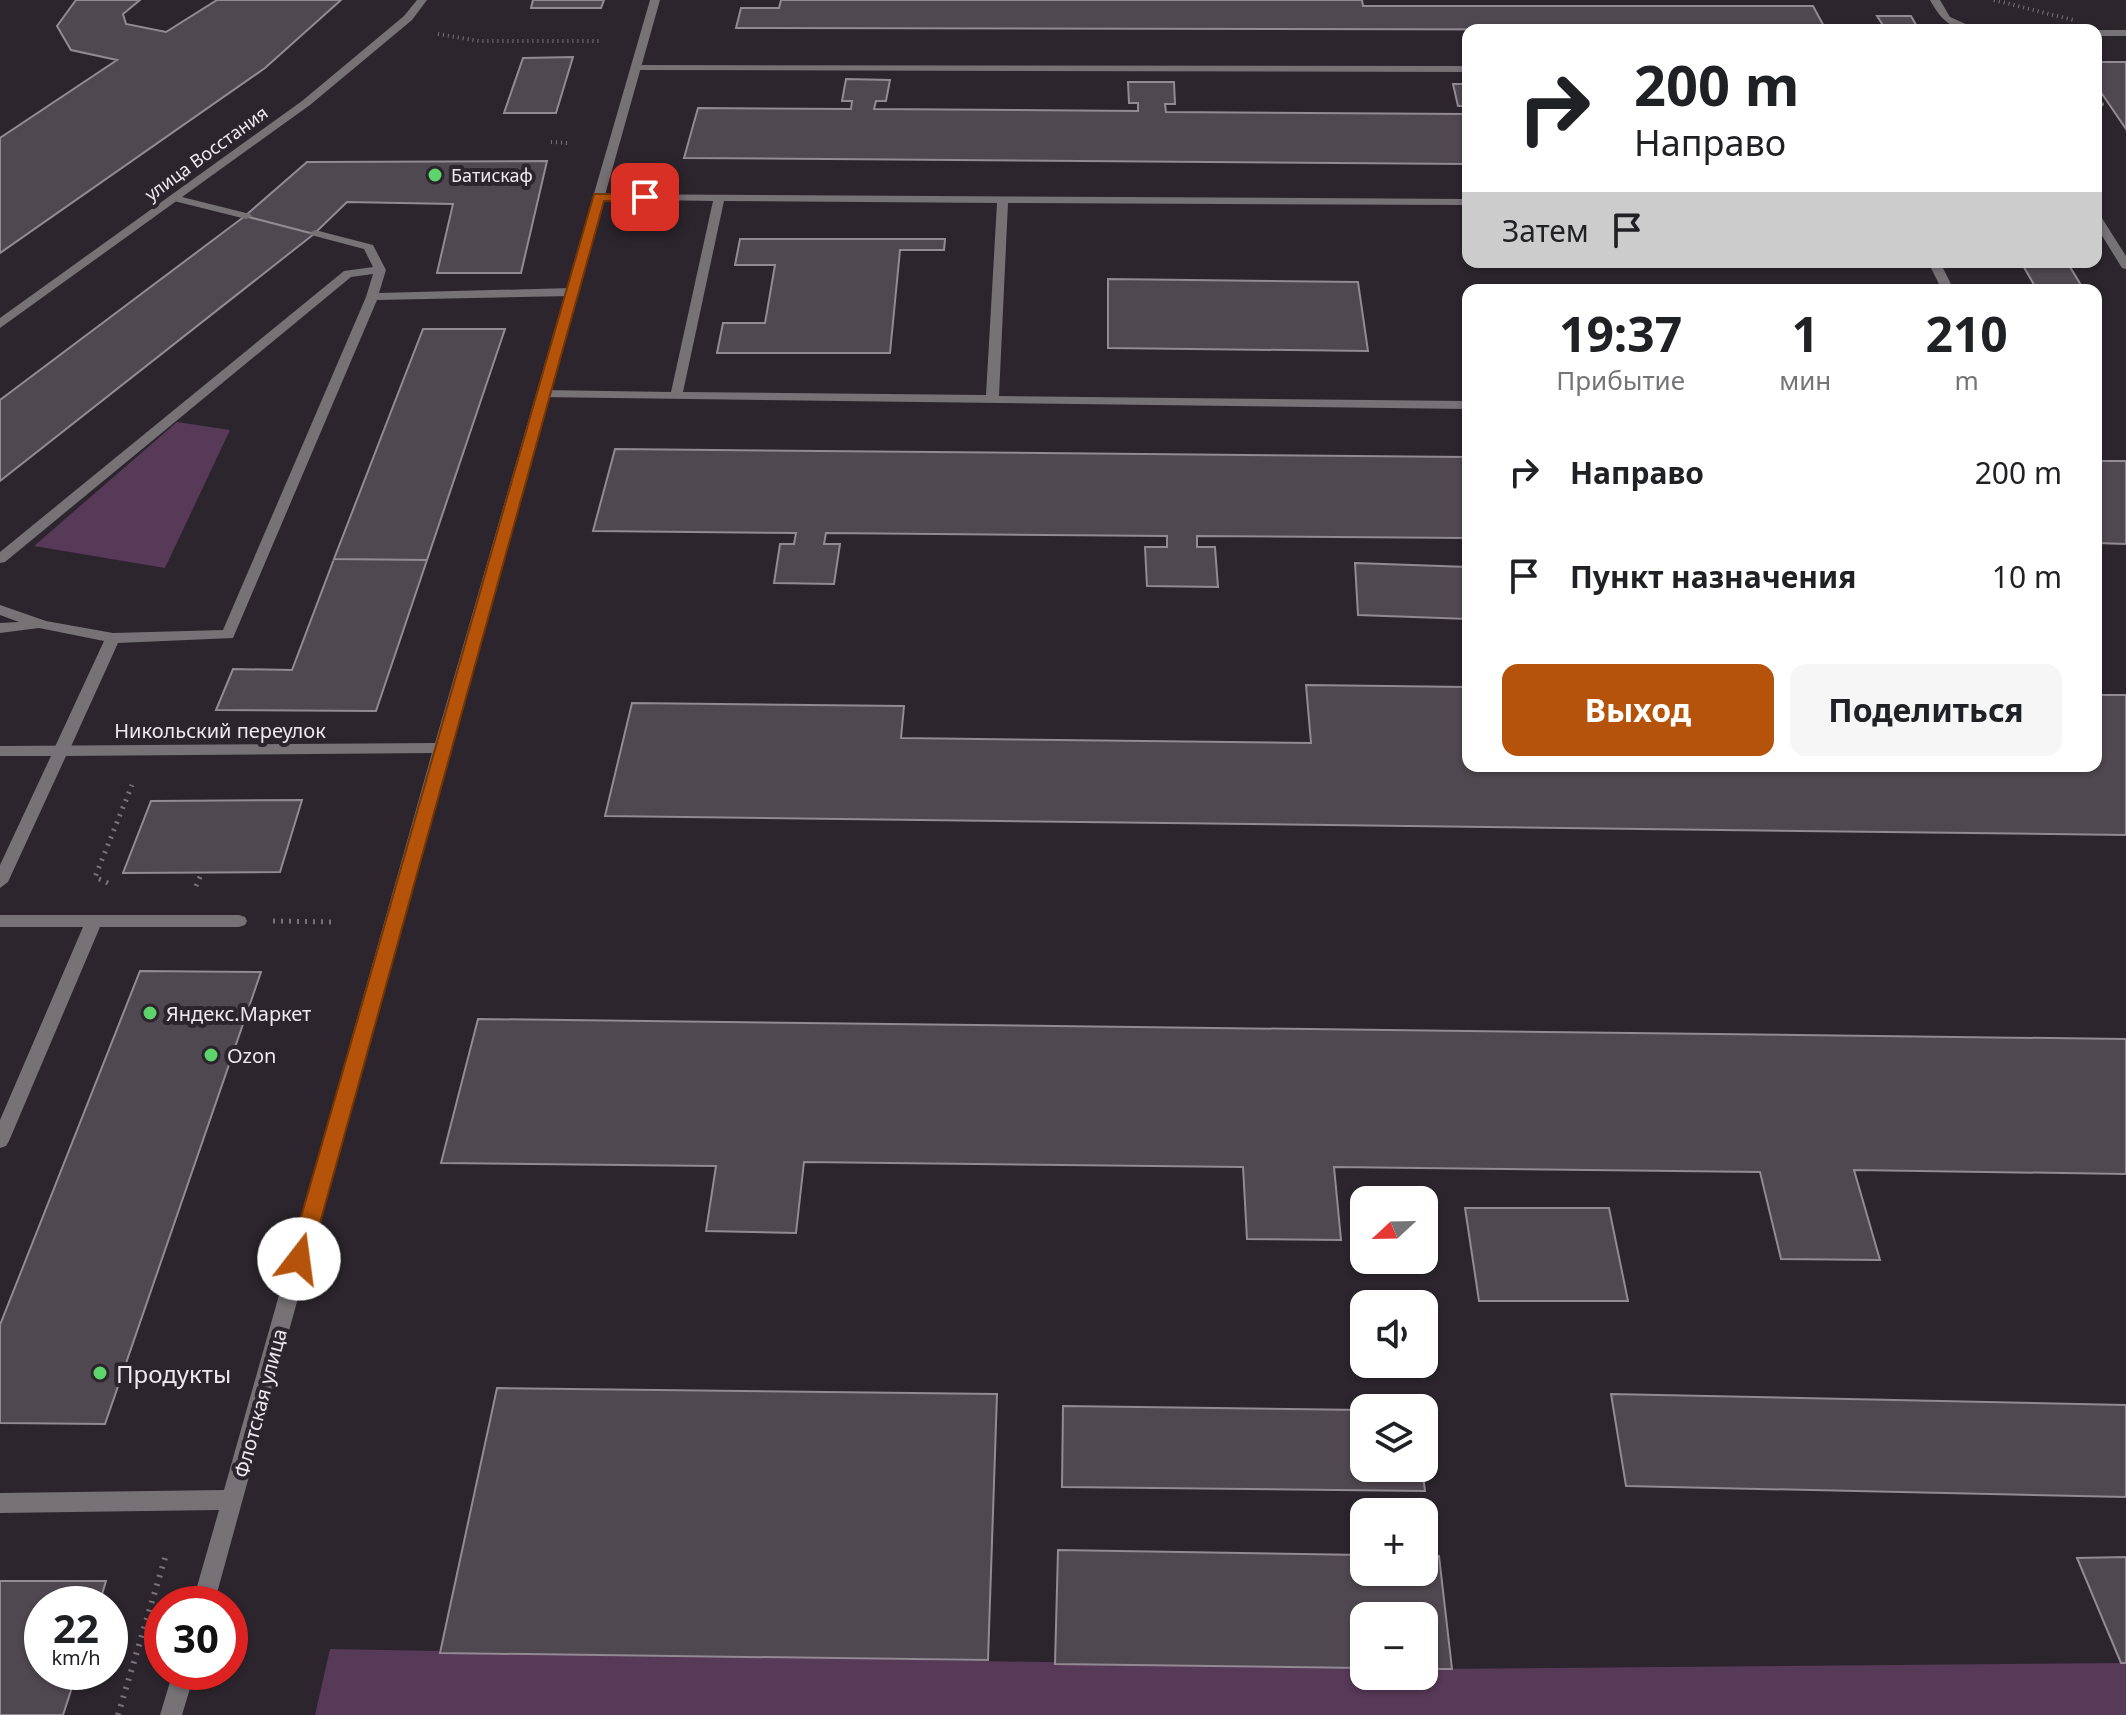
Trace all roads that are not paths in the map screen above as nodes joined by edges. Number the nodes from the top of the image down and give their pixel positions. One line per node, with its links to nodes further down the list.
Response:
1 (422, 0): 10 (street, улица Восстания)
2 (655, 0): 7 (street, Флотская улица)
3 (1935, 0): 4 (street)
4 (1959, 24)
5 (2102, 33): 6 (street)
6 (2126, 33)
7 (636, 68): 8 (street); 9 (street, Флотская улица)
8 (1462, 69)
9 (599, 197): 11 (street); 19 (street, Флотская улица)
10 (174, 198): 14 (street); 21 (street, улица Восстания)
11 (719, 198): 12 (street); 23 (street)
12 (1003, 199): 13 (street); 24 (street)
13 (1462, 202)
14 (246, 216)
15 (2102, 227): 17 (street)
16 (315, 233): 18 (street)
17 (2126, 265)
18 (380, 270): 20 (street); 26 (street)
19 (572, 292): 20 (street); 22 (street, Флотская улица)
20 (372, 297): 30 (street)
21 (0, 324)
22 (542, 394): 23 (street); 31 (street, Флотская улица)
23 (676, 396): 24 (street)
24 (992, 399): 25 (street)
25 (1462, 405)
26 (0, 559)
27 (0, 610): 28 (street)
28 (44, 625): 29 (street); 30 (street)
29 (0, 628)
30 (113, 638): 33 (street)
31 (441, 748): 33 (street, Никольский переулок); 39 (street, Флотская улица)
32 (0, 751): 33 (street, Никольский переулок)
33 (61, 751): 34 (street)
34 (0, 882)
35 (0, 921): 36 (street)
36 (94, 921): 37 (street); 38 (street)
37 (239, 921)
38 (0, 1141)
39 (233, 1500): 40 (street); 41 (street, Флотская улица)
40 (0, 1503)
41 (208, 1586)
42 (179, 1690): 43 (street)
43 (171, 1715)

